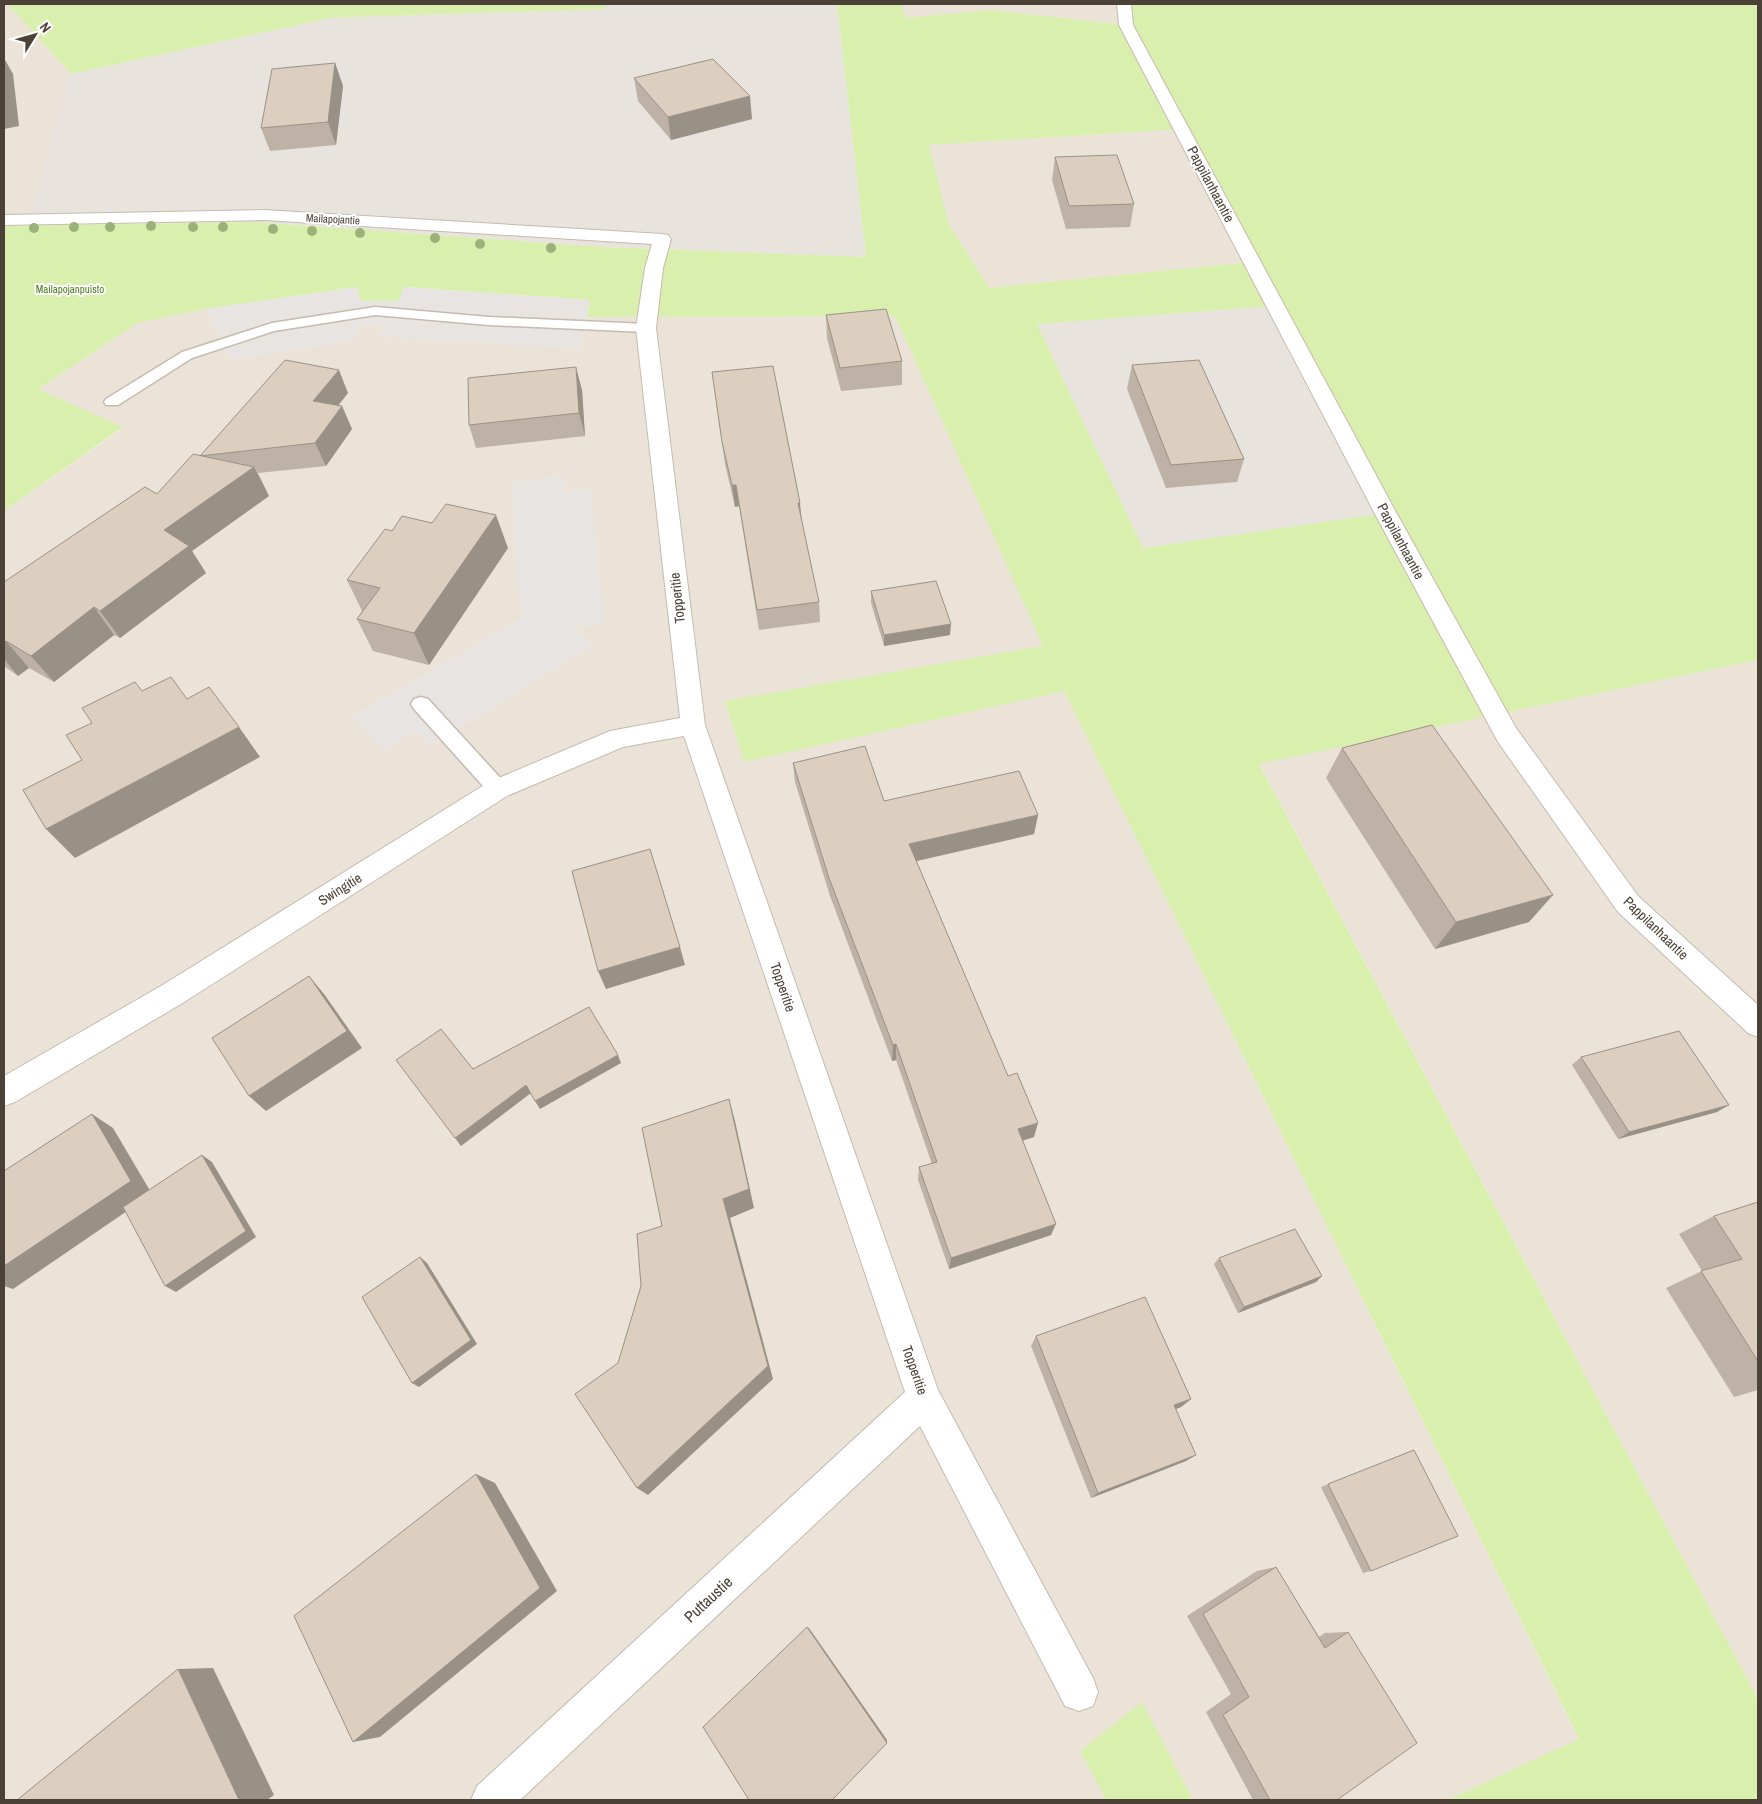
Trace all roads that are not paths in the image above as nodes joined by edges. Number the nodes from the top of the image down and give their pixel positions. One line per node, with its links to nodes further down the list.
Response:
1 (1124, 4): 9 (street, Pappilanhaantie)
2 (4, 220): 3 (street, Mailapojantie)
3 (662, 239): 4 (street, Topperitie)
4 (646, 328): 5 (lane); 7 (street, Topperitie)
5 (112, 402)
6 (421, 704): 8 (lane)
7 (693, 725): 8 (street, Swingitie); 11 (street, Topperitie)
8 (498, 790): 10 (street, Swingitie)
9 (1758, 1024)
10 (4, 1092)
11 (924, 1398): 12 (street, Topperitie); 13 (street, Puttaustie)
12 (1079, 1692)
13 (491, 1800)

